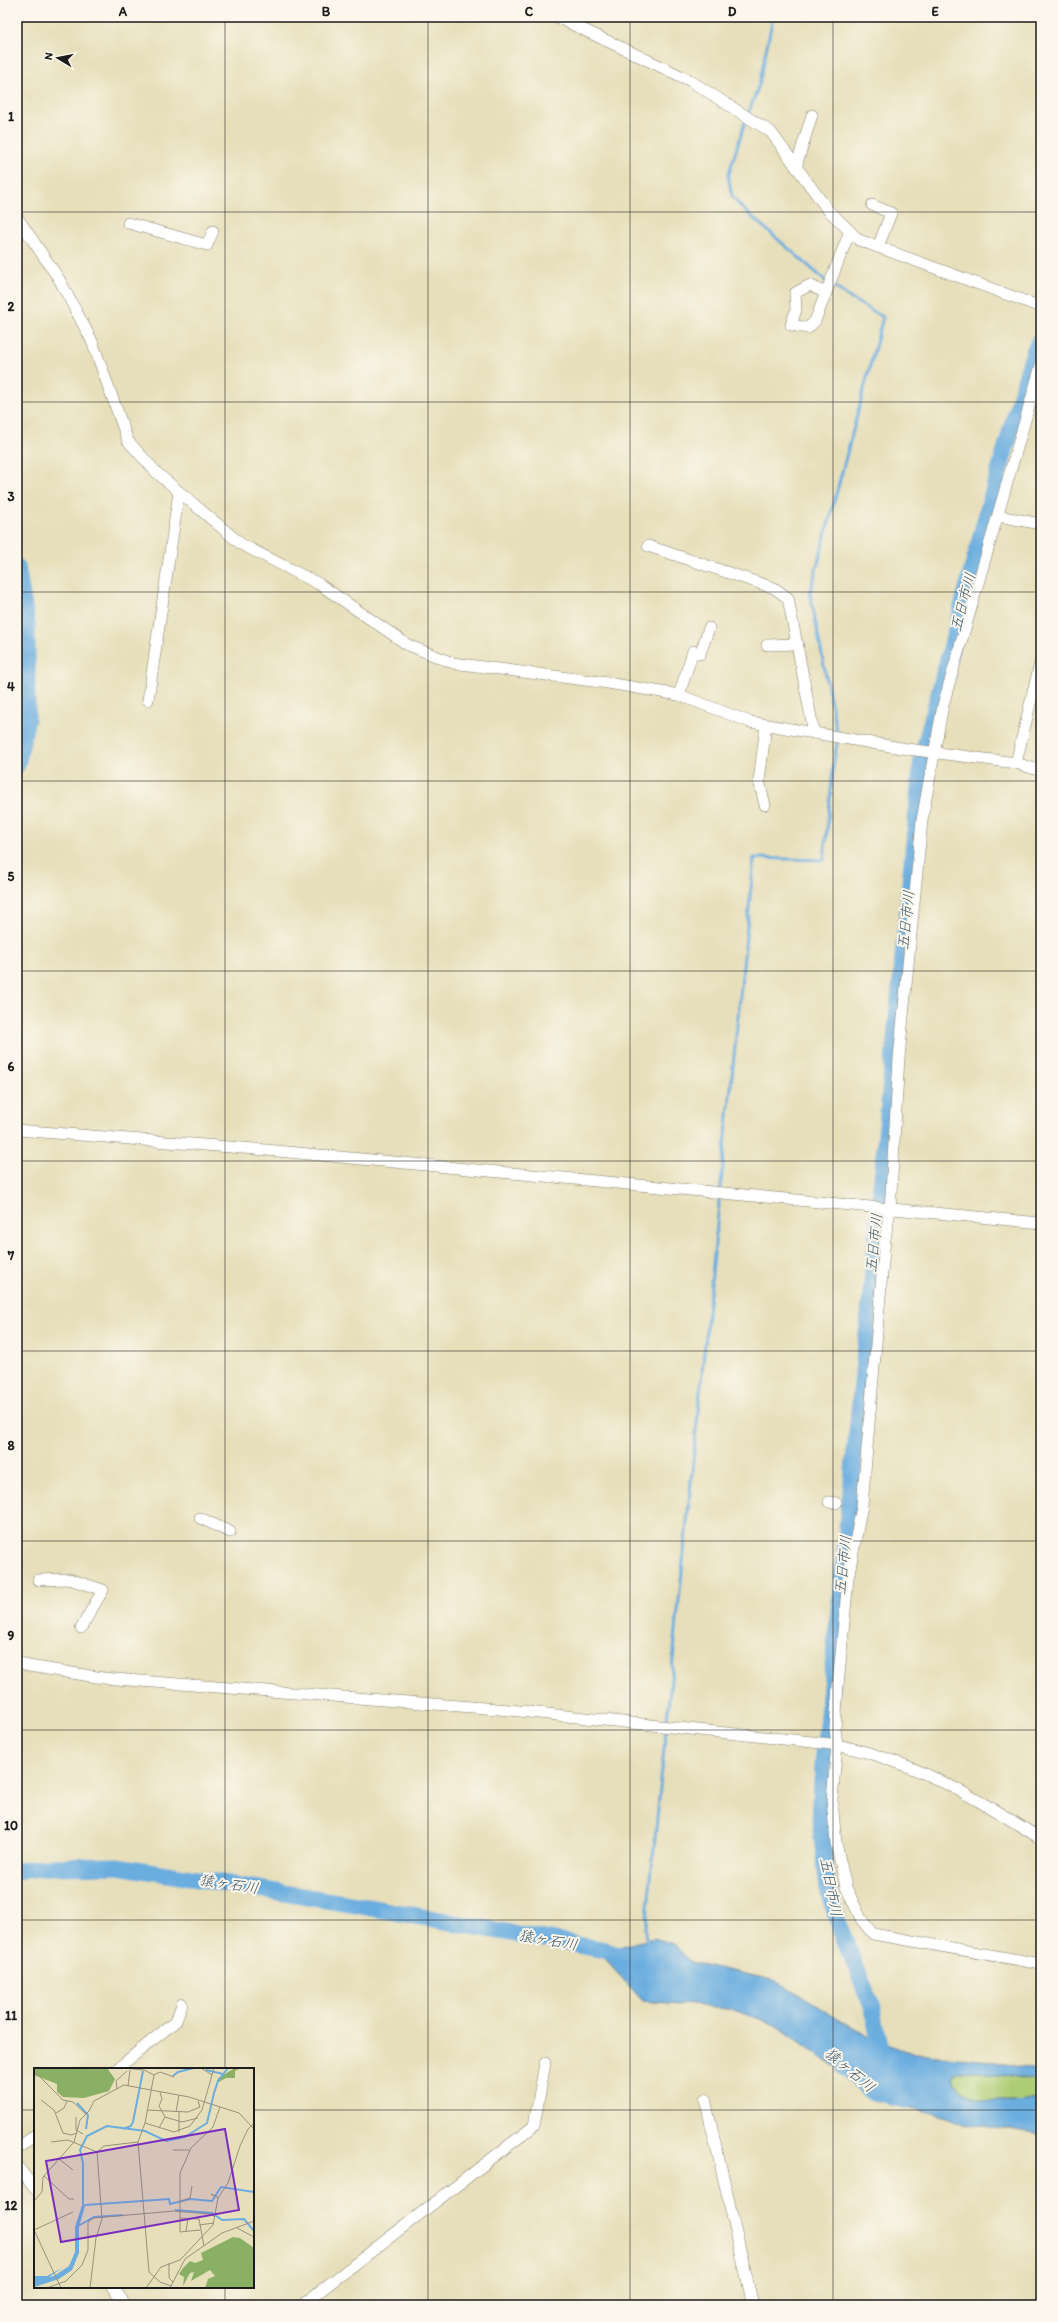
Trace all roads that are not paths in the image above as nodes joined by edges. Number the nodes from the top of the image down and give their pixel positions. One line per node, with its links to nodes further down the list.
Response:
1 (557, 17): 3 (street)
2 (812, 115): 3 (street)
3 (796, 167): 8 (street)
4 (872, 205): 9 (street)
5 (17, 217): 13 (street)
6 (128, 223): 7 (street)
7 (213, 231)
8 (850, 231): 9 (street); 10 (street)
9 (878, 247): 11 (street)
10 (826, 292)
11 (1041, 307)
12 (1041, 365): 14 (street)
13 (179, 492): 21 (street); 22 (street)
14 (998, 516): 15 (street); 25 (street)
15 (1041, 524)
16 (648, 546): 18 (street)
17 (709, 628): 21 (street)
18 (798, 644): 19 (street); 24 (street)
19 (767, 645)
20 (1040, 665): 26 (street)
21 (679, 695): 23 (street)
22 (148, 700)
23 (766, 725): 24 (street); 28 (street)
24 (814, 733): 25 (street)
25 (933, 752): 26 (street); 30 (street)
26 (1016, 763): 27 (street)
27 (1041, 771)
28 (766, 805)
29 (17, 1130): 30 (street)
30 (888, 1210): 31 (street); 37 (street)
31 (1041, 1223)
32 (200, 1518): 33 (street)
33 (230, 1532)
34 (38, 1580): 35 (street)
35 (81, 1628)
36 (17, 1661): 37 (street)
37 (834, 1745): 38 (street); 39 (street)
38 (1041, 1839)
39 (1041, 1964)
40 (182, 2004): 42 (street)
41 (545, 2063): 50 (street)
42 (118, 2068)
43 (705, 2099): 51 (street)
44 (34, 2135): 45 (street)
45 (17, 2149)
46 (17, 2166): 47 (street)
47 (34, 2188)
48 (113, 2288): 49 (street)
49 (126, 2305)
50 (302, 2305)
51 (752, 2305)

